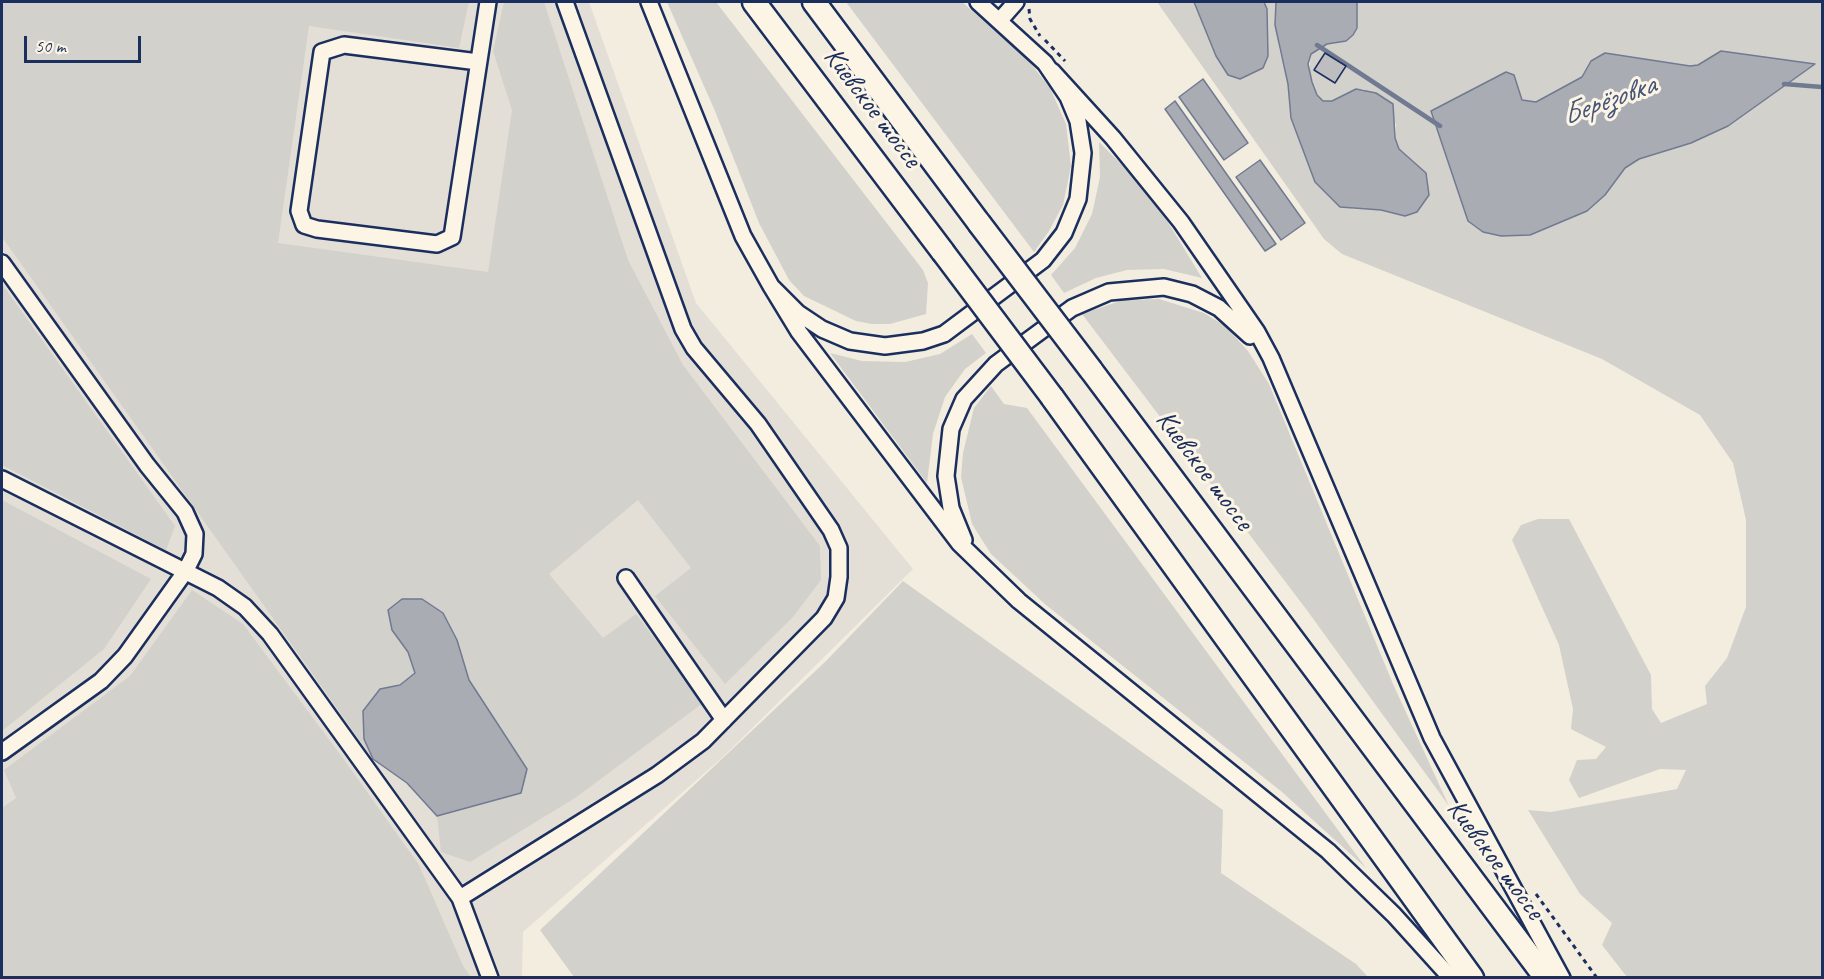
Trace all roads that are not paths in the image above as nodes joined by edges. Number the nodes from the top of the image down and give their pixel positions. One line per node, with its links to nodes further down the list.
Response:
1 (488, 2): 9 (street)
2 (565, 2): 18 (street)
3 (650, 2): 12 (street)
4 (754, 2): 23 (highway, Киевское шоссе, bridge)
5 (814, 2): 24 (highway, Киевское шоссе, bridge)
6 (978, 2): 8 (street)
7 (1016, 2): 8 (street)
8 (1000, 20): 10 (street)
9 (478, 62): 9 (street)
10 (1052, 70): 12 (street); 13 (street)
11 (2, 263): 16 (street)
12 (771, 286): 15 (street)
13 (1286, 391): 15 (street); 25 (street)
14 (2, 480): 16 (street)
15 (976, 560): 22 (street)
16 (185, 572): 19 (street); 20 (street)
17 (626, 578): 18 (street)
18 (724, 720): 20 (street)
19 (2, 752)
20 (460, 898): 21 (street)
21 (490, 978)
22 (1451, 978)
23 (1472, 978)
24 (1546, 978)
25 (1562, 978)

